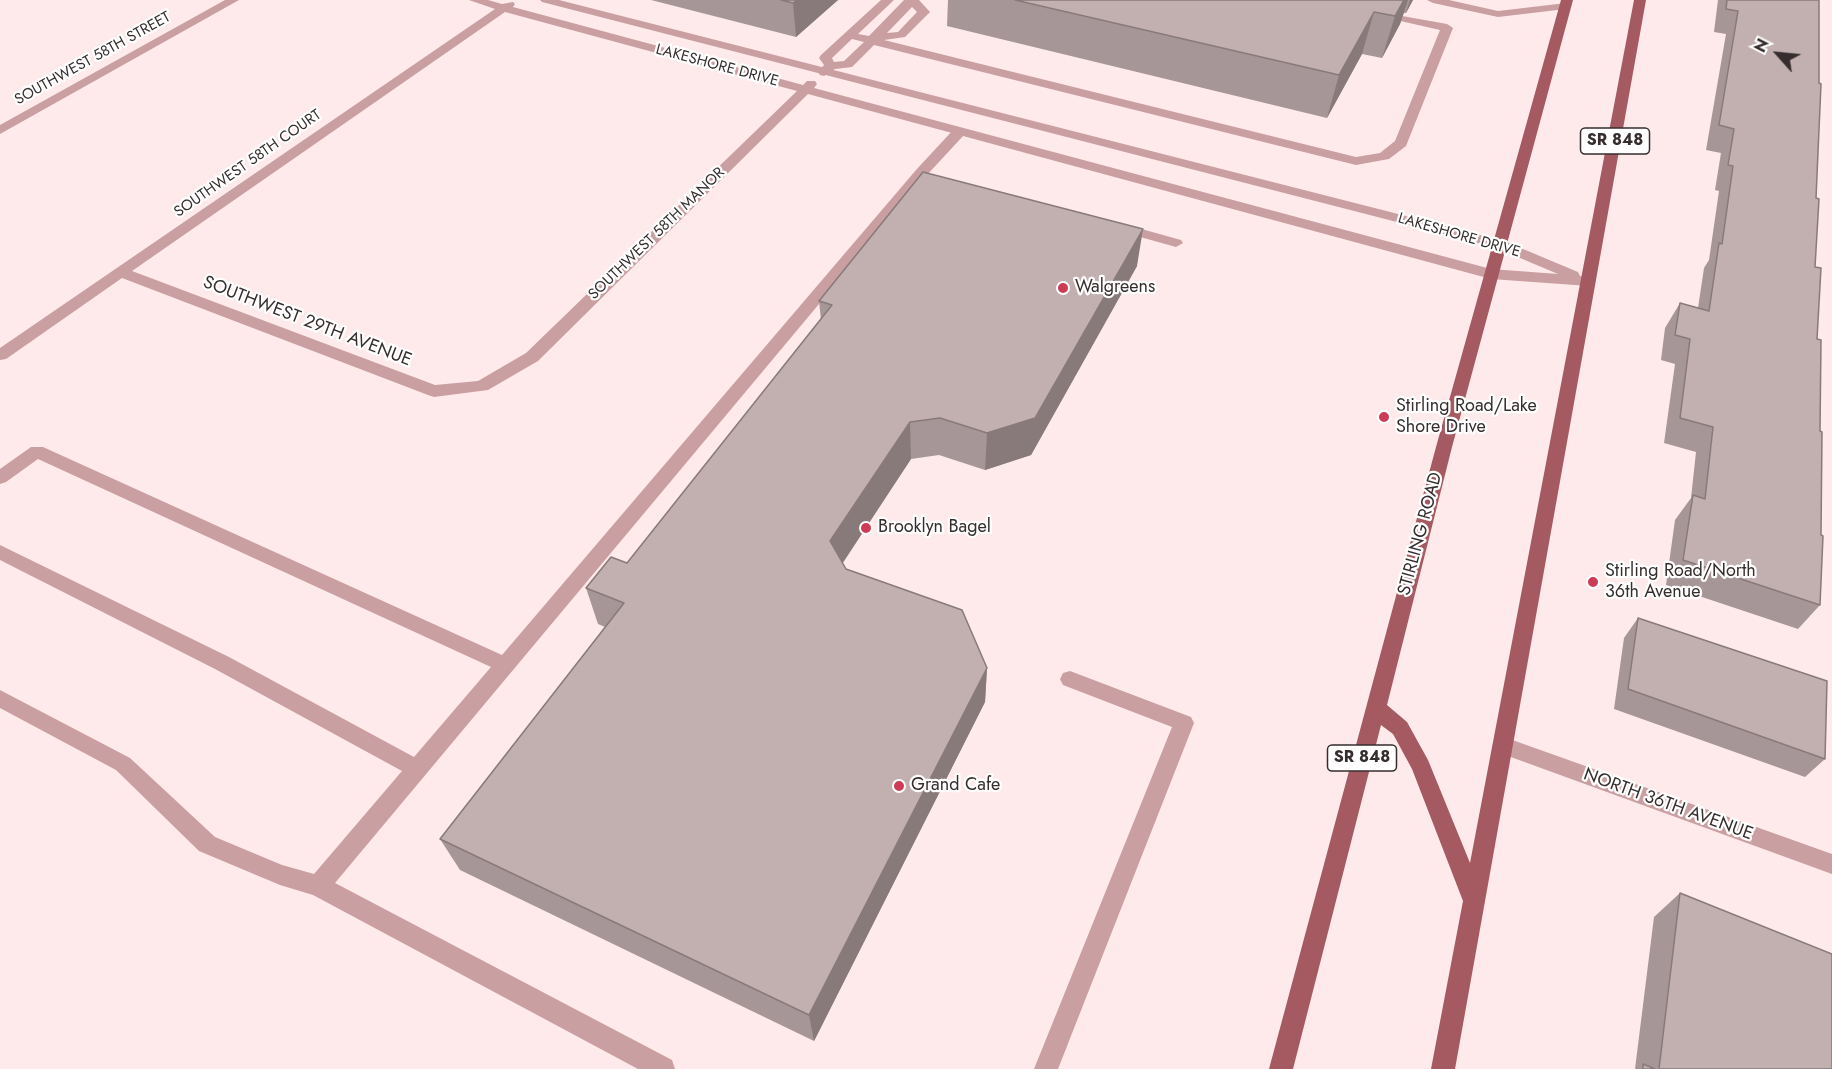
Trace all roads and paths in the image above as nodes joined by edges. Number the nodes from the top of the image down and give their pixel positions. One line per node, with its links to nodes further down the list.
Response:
1 (233, 0): 17 (street, SOUTHWEST 58TH STREET)
2 (475, 0): 9 (street, LAKESHORE DRIVE)
3 (546, 0): 14 (street, LAKESHORE DRIVE)
4 (888, 0): 12 (street)
5 (912, 0): 13 (street)
6 (1433, 0): 10 (street)
7 (1640, 0): 24 (main road, SR 848)
8 (1567, 3): 10 (street); 21 (main road, STIRLING ROAD / SR 848)
9 (510, 4): 15 (street, LAKESHORE DRIVE); 22 (street, SOUTHWEST 58TH COURT)
10 (1469, 4)
11 (1369, 12): 13 (street)
12 (850, 35): 13 (street); 14 (street)
13 (873, 39): 14 (street)
14 (827, 69): 15 (street, SOUTHWEST 58TH MANOR); 16 (street, LAKESHORE DRIVE)
15 (805, 90): 18 (street, LAKESHORE DRIVE); 26 (street, SOUTHWEST 58TH MANOR)
16 (977, 111): 18 (street); 21 (street, LAKESHORE DRIVE)
17 (0, 130)
18 (959, 132): 23 (street, LAKESHORE DRIVE); 29 (street)
19 (1107, 224): 20 (street)
20 (1176, 243)
21 (1499, 244): 23 (main road, STIRLING ROAD / SR 848); 24 (street, LAKESHORE DRIVE)
22 (121, 272): 25 (street, SOUTHWEST 58TH COURT); 26 (street, SOUTHWEST 29TH AVENUE)
23 (1491, 274): 24 (street, LAKESHORE DRIVE); 32 (main road, STIRLING ROAD / SR 848)
24 (1589, 281): 33 (main road, SR 848)
25 (0, 355)
26 (482, 386)
27 (0, 478): 29 (street)
28 (0, 552): 34 (street)
29 (505, 665): 34 (street)
30 (1070, 679): 39 (street)
31 (0, 698): 36 (street)
32 (1375, 707): 37 (main road); 40 (main road, STIRLING ROAD / SR 848)
33 (1503, 746): 35 (street, NORTH 36TH AVENUE); 37 (main road, SR 848)
34 (417, 769): 36 (street)
35 (1832, 864)
36 (318, 886): 38 (street)
37 (1474, 901): 41 (main road, SR 848)
38 (663, 1069)
39 (1046, 1069)
40 (1281, 1069)
41 (1443, 1069)

